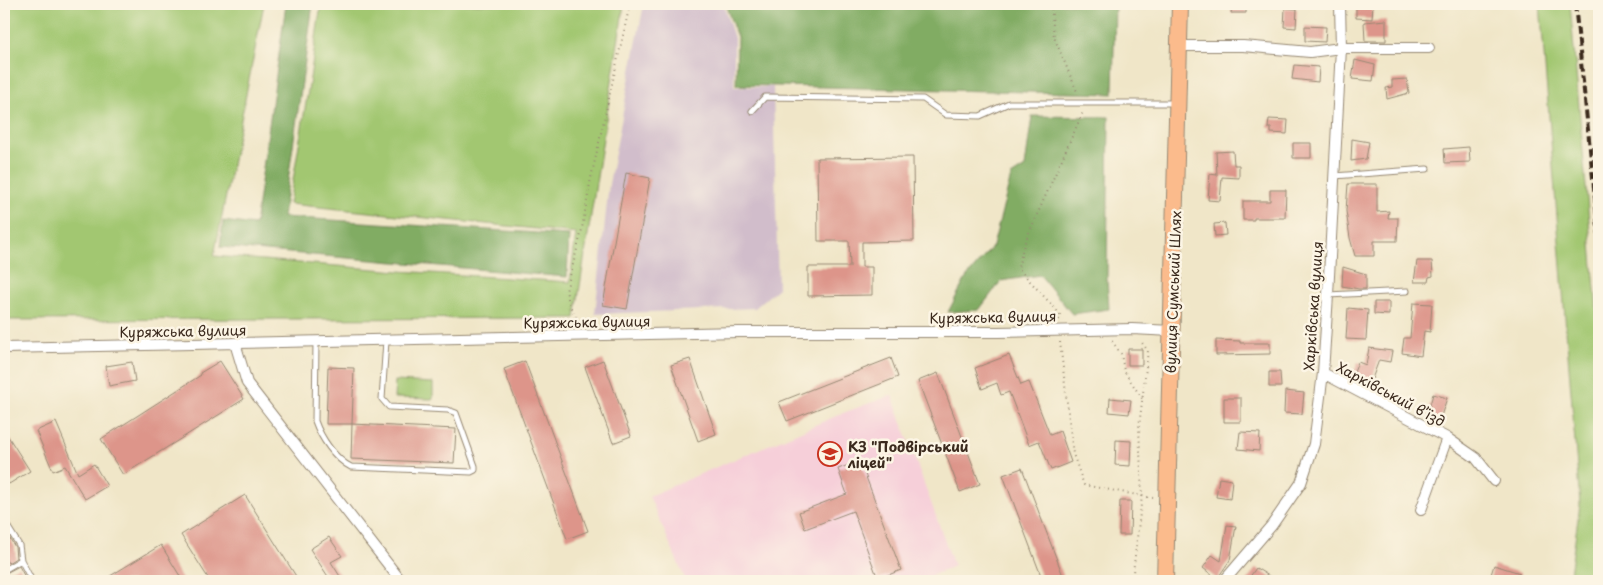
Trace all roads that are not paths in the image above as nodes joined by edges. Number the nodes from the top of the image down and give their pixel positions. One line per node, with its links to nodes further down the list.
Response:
1 (1180, 4): 3 (main road, вулиця Сумський Шлях)
2 (1340, 4): 4 (street, Харківська вулиця)
3 (1180, 46): 4 (street); 6 (main road, вулиця Сумський Шлях)
4 (1341, 48): 5 (street); 9 (street, Харківська вулиця)
5 (1429, 48)
6 (1178, 102): 7 (lane); 12 (main road, вулиця Сумський Шлях)
7 (752, 111)
8 (1427, 169): 9 (lane)
9 (1334, 176): 11 (street, Харківська вулиця)
10 (1407, 291): 11 (lane)
11 (1328, 295): 17 (street, Харківська вулиця)
12 (1172, 331): 13 (street, Куряжська вулиця); 26 (main road, вулиця Сумський Шлях)
13 (386, 341): 14 (street, Куряжська вулиця); 14 (lane)
14 (316, 342): 15 (street, Куряжська вулиця)
15 (235, 343): 16 (street, Куряжська вулиця); 25 (street)
16 (4, 348)
17 (1323, 373): 18 (street, Харківський в’їзд); 27 (street, Харківська вулиця)
18 (1447, 438): 19 (street, Харківський в’їзд); 20 (street, Харківський в’їзд)
19 (1494, 481)
20 (1421, 510)
21 (4, 521): 22 (lane)
22 (21, 560): 23 (lane); 24 (lane)
23 (4, 570)
24 (32, 581)
25 (401, 581)
26 (1165, 581)
27 (1224, 581)

